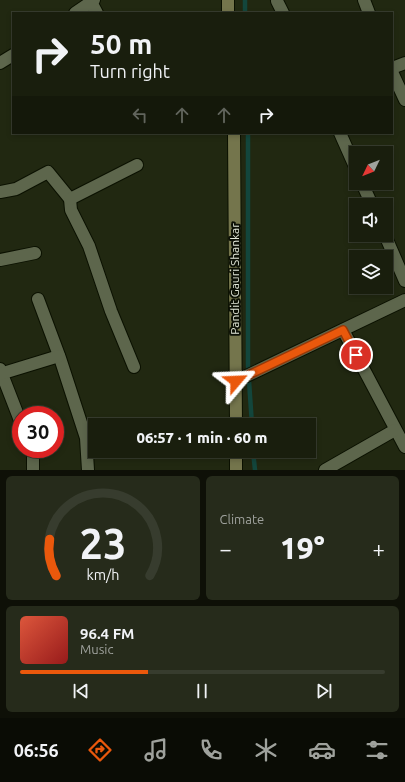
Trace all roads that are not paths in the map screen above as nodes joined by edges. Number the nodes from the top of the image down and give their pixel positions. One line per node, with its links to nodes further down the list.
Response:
1 (228, 0): 7 (street)
2 (364, 0): 9 (street)
3 (92, 1): 5 (street); 6 (street)
4 (277, 1): 8 (street)
5 (76, 12)
6 (98, 12)
7 (228, 12)
8 (282, 12)
9 (369, 12)
10 (12, 56): 11 (street)
11 (0, 63)
12 (405, 63): 13 (street)
13 (393, 68)
14 (393, 74): 15 (street)
15 (405, 100)
16 (235, 134): 32 (street, Pandit Gauri Shankar)
17 (340, 134): 18 (street)
18 (349, 153)
19 (137, 165): 21 (street)
20 (0, 192): 21 (street)
21 (70, 199): 30 (street)
22 (388, 242): 25 (street)
23 (35, 253): 24 (street)
24 (0, 260)
25 (405, 281)
26 (38, 299): 29 (street)
27 (405, 300): 28 (street)
28 (343, 330): 32 (street); 35 (street)
29 (59, 356): 31 (street); 36 (street)
30 (134, 367)
31 (1, 372): 33 (street)
32 (236, 381): 34 (street, Pandit Gauri Shankar)
33 (14, 406)
34 (236, 418)
35 (395, 430): 37 (street); 44 (street)
36 (88, 433)
37 (405, 447)
38 (32, 458): 41 (street)
39 (89, 458): 42 (street)
40 (236, 458): 43 (street)
41 (33, 470)
42 (88, 470)
43 (236, 470)
44 (326, 470)

